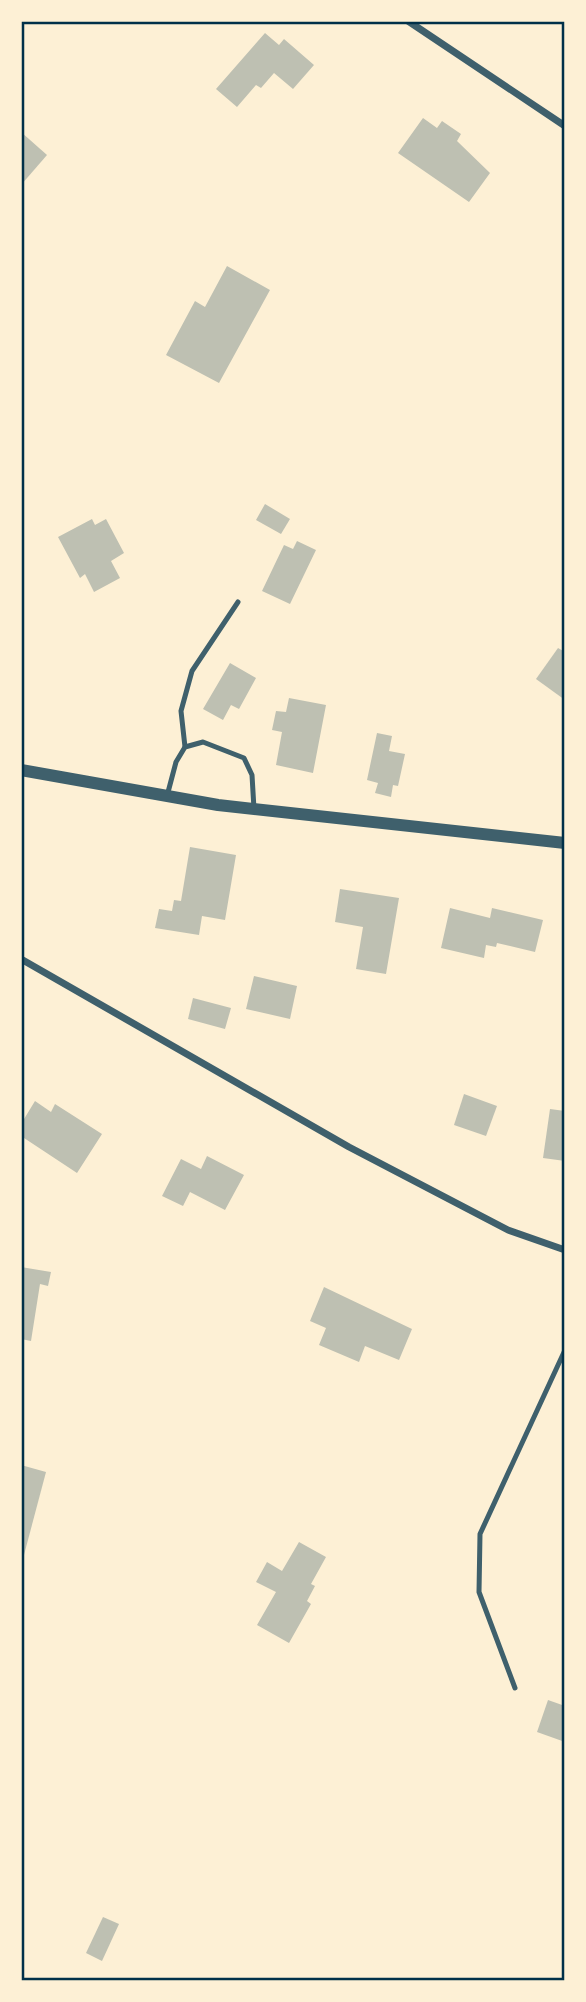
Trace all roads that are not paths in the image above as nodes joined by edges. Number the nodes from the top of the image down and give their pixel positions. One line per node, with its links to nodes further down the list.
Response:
1 (408, 21): 2 (street)
2 (565, 126)
3 (238, 602): 4 (lane)
4 (185, 747): 6 (lane); 7 (lane)
5 (21, 770): 6 (street)
6 (167, 796): 7 (street)
7 (254, 809): 8 (street)
8 (565, 844)
9 (21, 959): 10 (street)
10 (565, 1250)
11 (565, 1350): 12 (lane)
12 (515, 1688)

